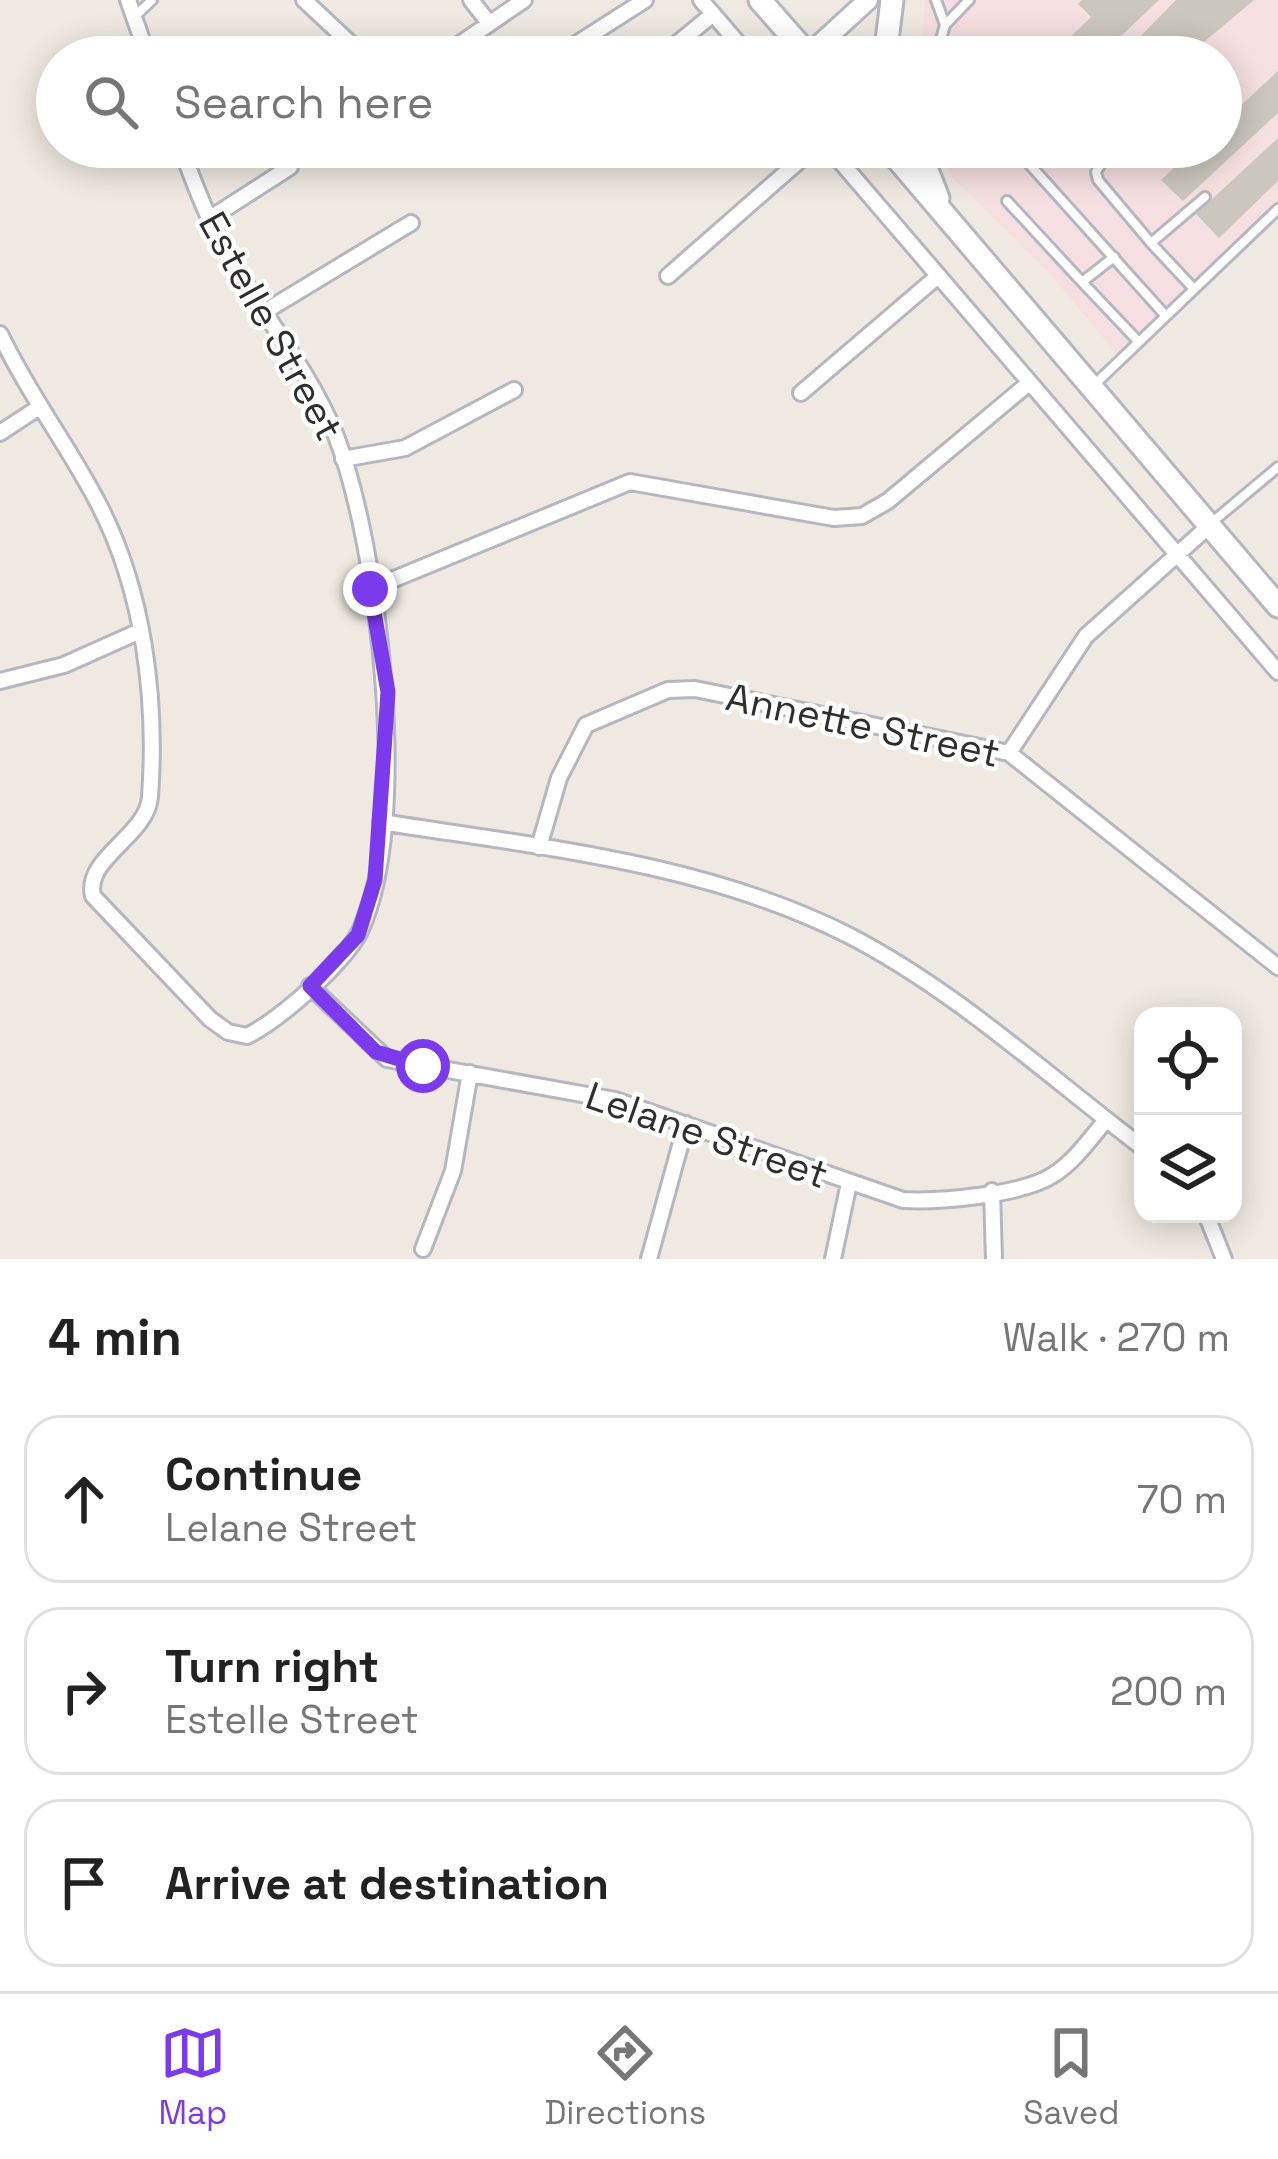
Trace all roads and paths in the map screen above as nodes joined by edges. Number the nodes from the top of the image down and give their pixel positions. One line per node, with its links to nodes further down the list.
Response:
1 (128, 0): 14 (street)
2 (152, 0): 14 (lane)
3 (304, 0): 18 (street)
4 (471, 0): 15 (street)
5 (524, 0): 15 (street)
6 (645, 0): 20 (street)
7 (701, 0): 13 (street)
8 (760, 0): 23 (main road)
9 (868, 0): 24 (street)
10 (892, 0): 25 (main road)
11 (936, 0): 16 (lane)
12 (969, 0): 16 (lane)
13 (712, 14): 21 (street); 22 (street)
14 (134, 17): 17 (street)
15 (489, 22): 19 (street)
16 (945, 25): 26 (lane)
17 (141, 36)
18 (343, 36)
19 (470, 36)
20 (589, 36)
21 (686, 36)
22 (731, 36)
23 (792, 36)
24 (830, 36)
25 (888, 36)
26 (940, 36)
27 (189, 168): 39 (street, Estelle Street)
28 (287, 168): 39 (street)
29 (791, 168): 43 (street)
30 (846, 168): 44 (street)
31 (905, 168): 38 (main road)
32 (926, 168): 38 (main road)
33 (1033, 168): 42 (lane)
34 (1099, 168): 41 (lane)
35 (1205, 197): 41 (lane)
36 (1007, 201): 45 (lane)
37 (1278, 209): 46 (lane)
38 (945, 215): 52 (main road)
39 (209, 218): 47 (street, Estelle Street)
40 (411, 223): 47 (street)
41 (1151, 243): 46 (lane)
42 (1114, 257): 45 (lane); 48 (lane)
43 (668, 276)
44 (938, 276): 51 (street); 54 (street)
45 (1082, 282): 50 (lane)
46 (1194, 289): 48 (lane)
47 (264, 312): 57 (street, Estelle Street)
48 (1166, 315): 50 (lane)
49 (0, 334): 55 (street, Estelle Street)
50 (1137, 340): 52 (lane)
51 (1029, 383): 60 (street); 61 (street)
52 (1090, 389): 59 (main road)
53 (514, 390): 57 (street)
54 (801, 393)
55 (38, 408): 56 (street); 63 (street, Estelle Street)
56 (0, 433)
57 (343, 460): 61 (street, Estelle Street)
58 (1278, 467): 59 (lane)
59 (1209, 526): 60 (street); 62 (main road)
60 (1176, 554): 64 (street); 66 (street)
61 (370, 589): 67 (street, Estelle Street)
62 (1278, 606)
63 (140, 631): 65 (street); 70 (street, Estelle Street)
64 (1278, 672)
65 (0, 681)
66 (1009, 753): 68 (street, Annette Street); 69 (street, Annette Street)
67 (381, 823): 68 (street); 70 (street, Estelle Street)
68 (538, 847): 72 (street)
69 (1278, 967)
70 (310, 986): 71 (street, Lelane Street)
71 (470, 1073): 73 (street, Lelane Street); 78 (street)
72 (1106, 1120): 74 (street); 76 (street, Lelane Street)
73 (686, 1124): 75 (street, Lelane Street); 79 (street)
74 (1134, 1141)
75 (849, 1183): 76 (street, Lelane Street); 80 (street)
76 (992, 1191): 81 (street)
77 (1210, 1223): 82 (street)
78 (423, 1250)
79 (649, 1259)
80 (832, 1259)
81 (994, 1259)
82 (1224, 1259)

